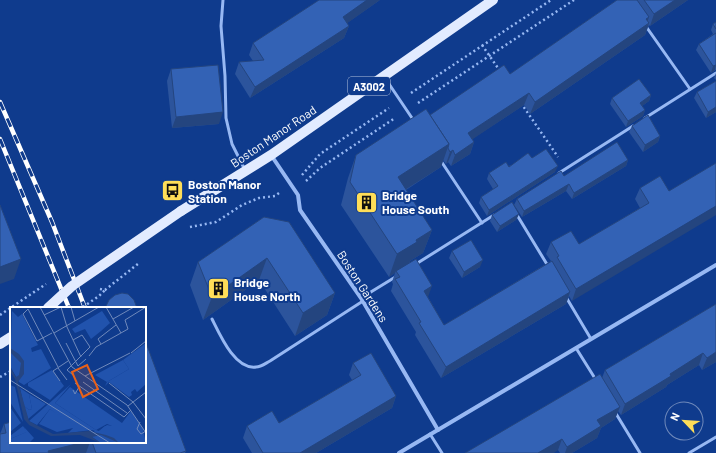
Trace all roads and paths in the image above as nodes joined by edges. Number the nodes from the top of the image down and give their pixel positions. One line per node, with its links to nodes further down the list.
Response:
1 (223, 0): 21 (lane)
2 (493, 0): 10 (main road, Boston Manor Road / A3002)
3 (551, 0): 6 (path)
4 (574, 0): 7 (path)
5 (641, 19): 11 (lane)
6 (482, 45): 7 (path); 12 (path)
7 (490, 56): 9 (path); 14 (path)
8 (716, 73): 11 (lane)
9 (502, 75)
10 (384, 76): 12 (lane); 18 (main road, Boston Manor Road / A3002)
11 (690, 89): 15 (lane)
12 (400, 100): 14 (lane); 22 (path)
13 (519, 100): 20 (path)
14 (407, 110): 17 (lane); 24 (path)
15 (644, 119)
16 (638, 123): 20 (lane)
17 (416, 124)
18 (271, 155): 21 (main road, Boston Manor Road / A3002); 37 (street, Boston Gardens)
19 (438, 157): 28 (lane)
20 (566, 169): 23 (lane)
21 (245, 171): 39 (main road, Boston Manor Road / A3002, bridge)
22 (305, 173)
23 (553, 177)
24 (301, 185)
25 (283, 190): 29 (path)
26 (514, 211): 32 (lane)
27 (499, 212): 28 (lane)
28 (482, 223): 31 (lane)
29 (183, 229)
30 (716, 264): 45 (street)
31 (411, 267)
32 (550, 270)
33 (398, 275): 37 (lane)
34 (51, 280): 38 (path, bridge)
35 (105, 290): 40 (path, bridge)
36 (566, 296): 45 (lane)
37 (362, 300): 43 (lane); 52 (street, Boston Gardens)
38 (12, 307)
39 (49, 307)
40 (82, 307)
41 (10, 308): 42 (path, bridge)
42 (0, 315)
43 (212, 319)
44 (10, 338): 46 (main road)
45 (591, 339): 47 (street)
46 (0, 344)
47 (576, 348): 50 (lane); 52 (street)
48 (10, 372): 49 (path)
49 (0, 377)
50 (597, 382)
51 (613, 408): 57 (lane)
52 (438, 430): 53 (street)
53 (430, 434): 55 (street); 56 (lane)
54 (716, 437): 58 (lane)
55 (399, 453)
56 (442, 453)
57 (640, 453)
58 (689, 453)

